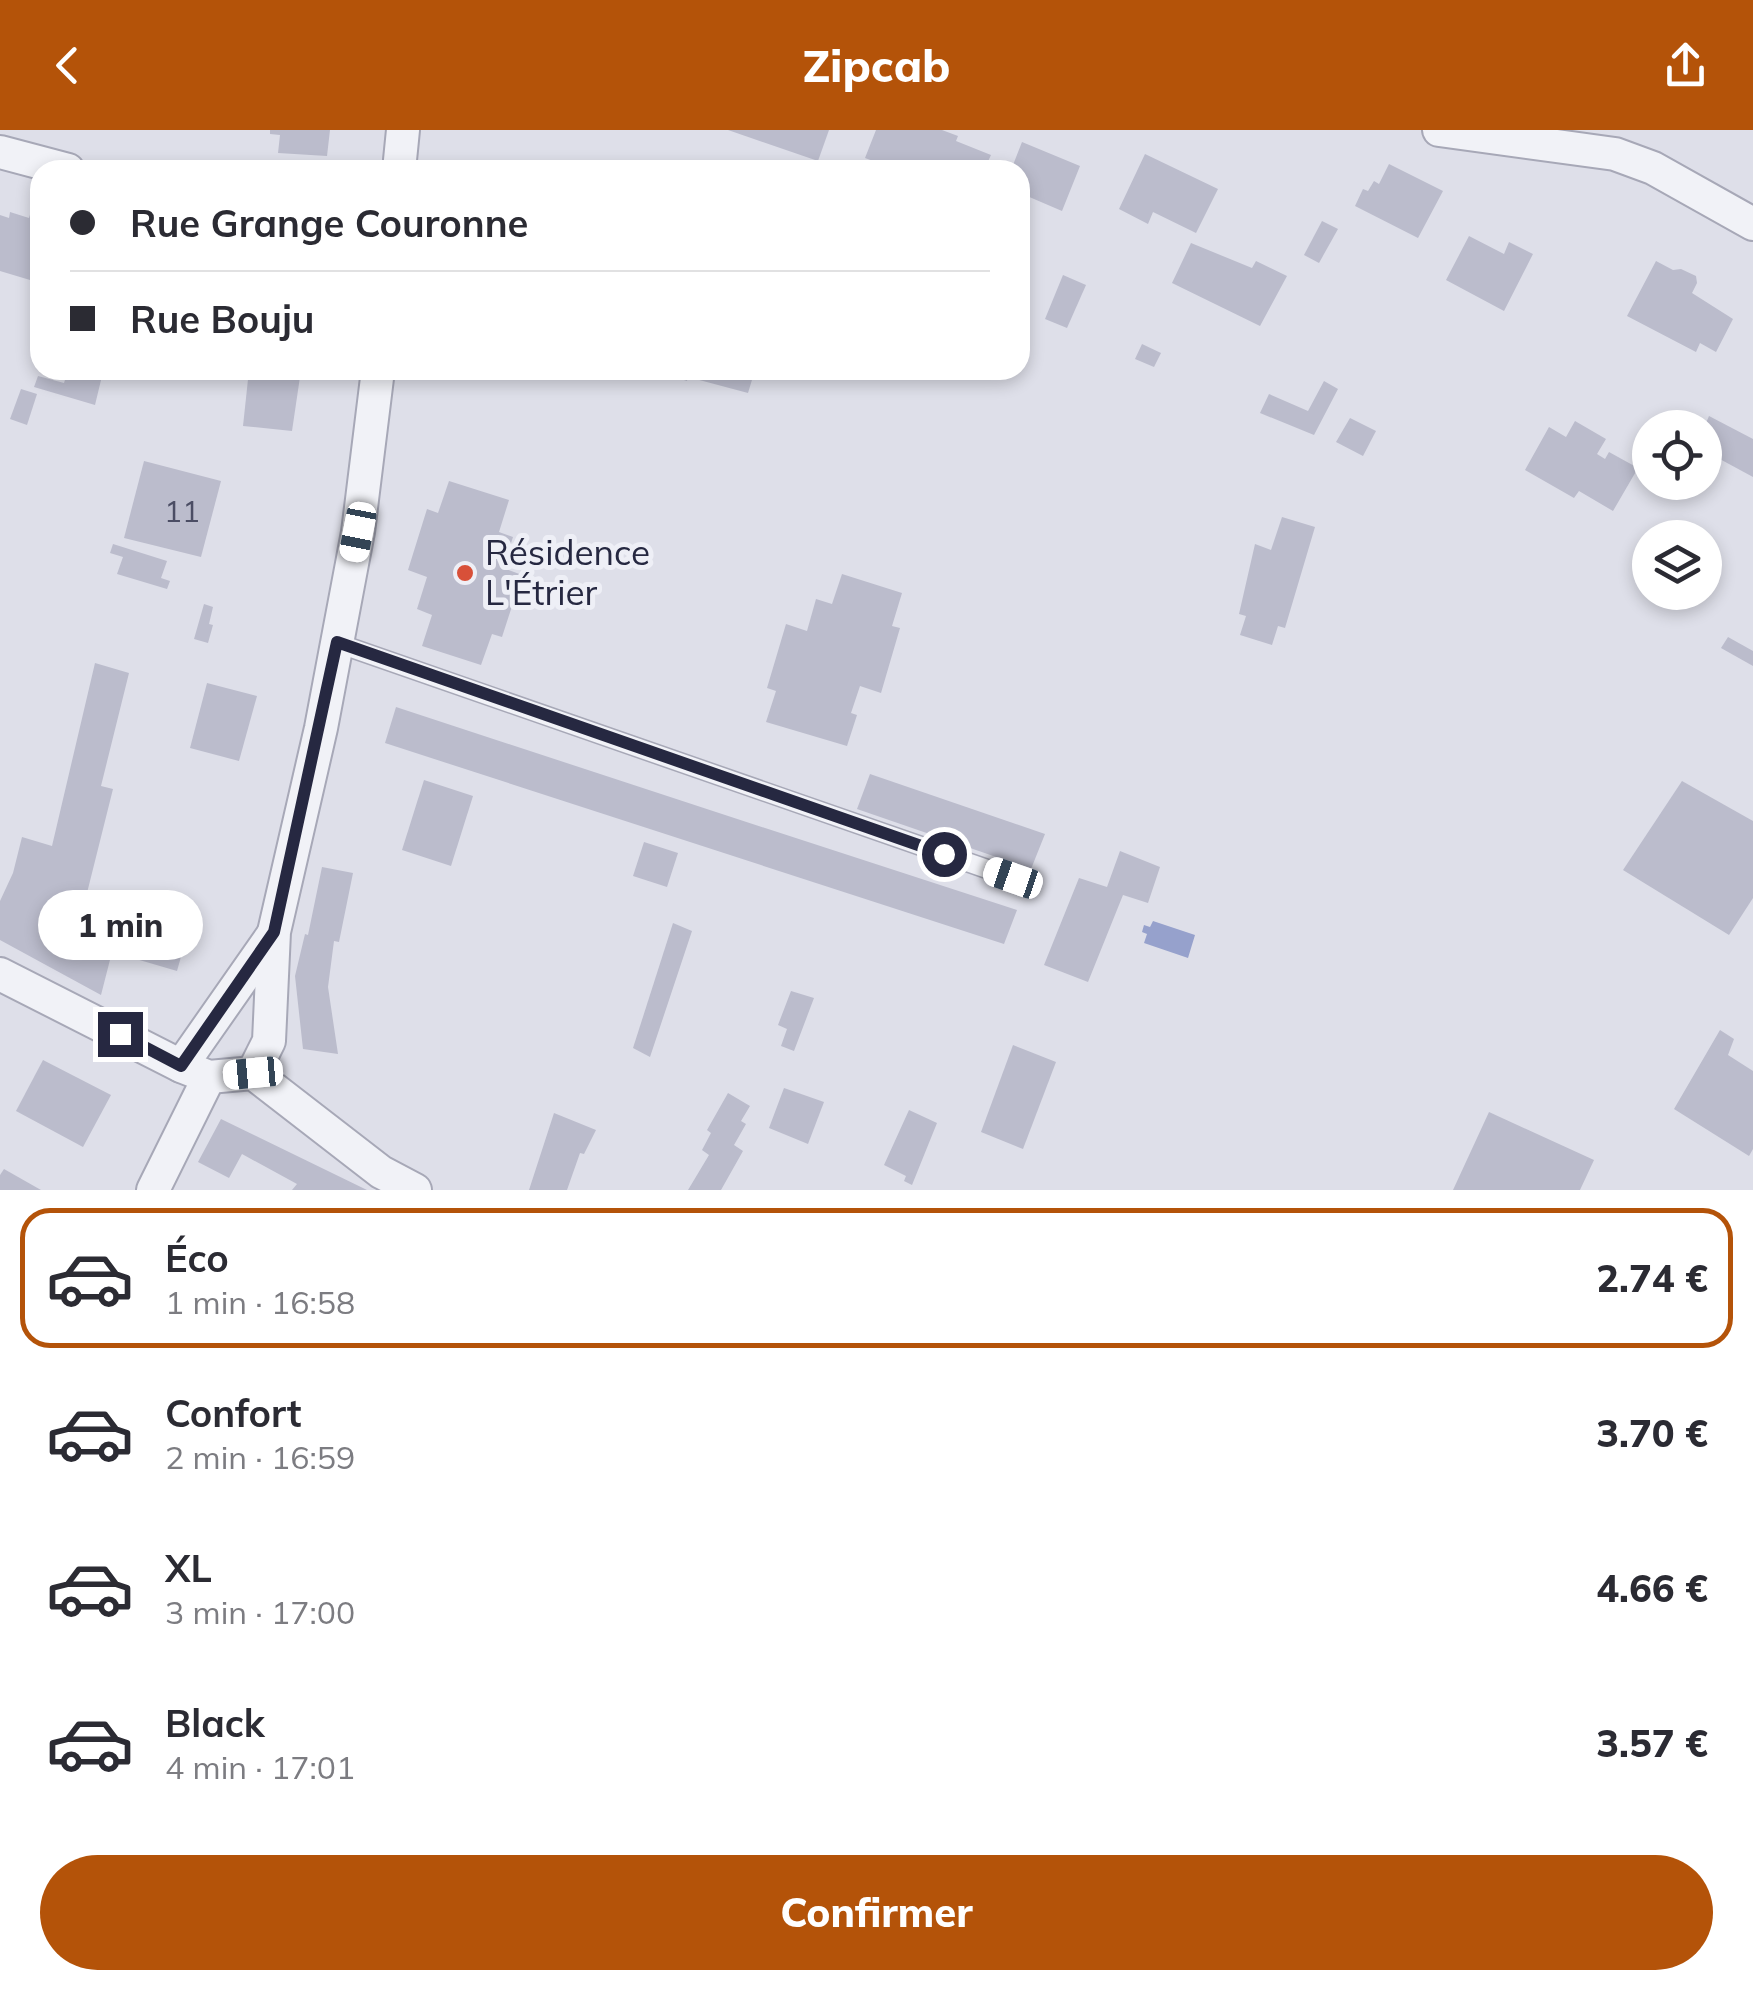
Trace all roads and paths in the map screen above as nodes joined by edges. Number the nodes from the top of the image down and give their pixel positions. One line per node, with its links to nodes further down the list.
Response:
1 (404, 130): 5 (street)
2 (1439, 130): 6 (street)
3 (0, 152): 4 (street)
4 (30, 160)
5 (401, 160)
6 (1753, 224)
7 (377, 380): 8 (street)
8 (337, 642): 9 (lane); 10 (street)
9 (1013, 878)
10 (274, 932): 12 (street); 13 (street)
11 (0, 974): 12 (street)
12 (195, 1072): 13 (street); 14 (street)
13 (253, 1073): 15 (street)
14 (153, 1190)
15 (415, 1190)

